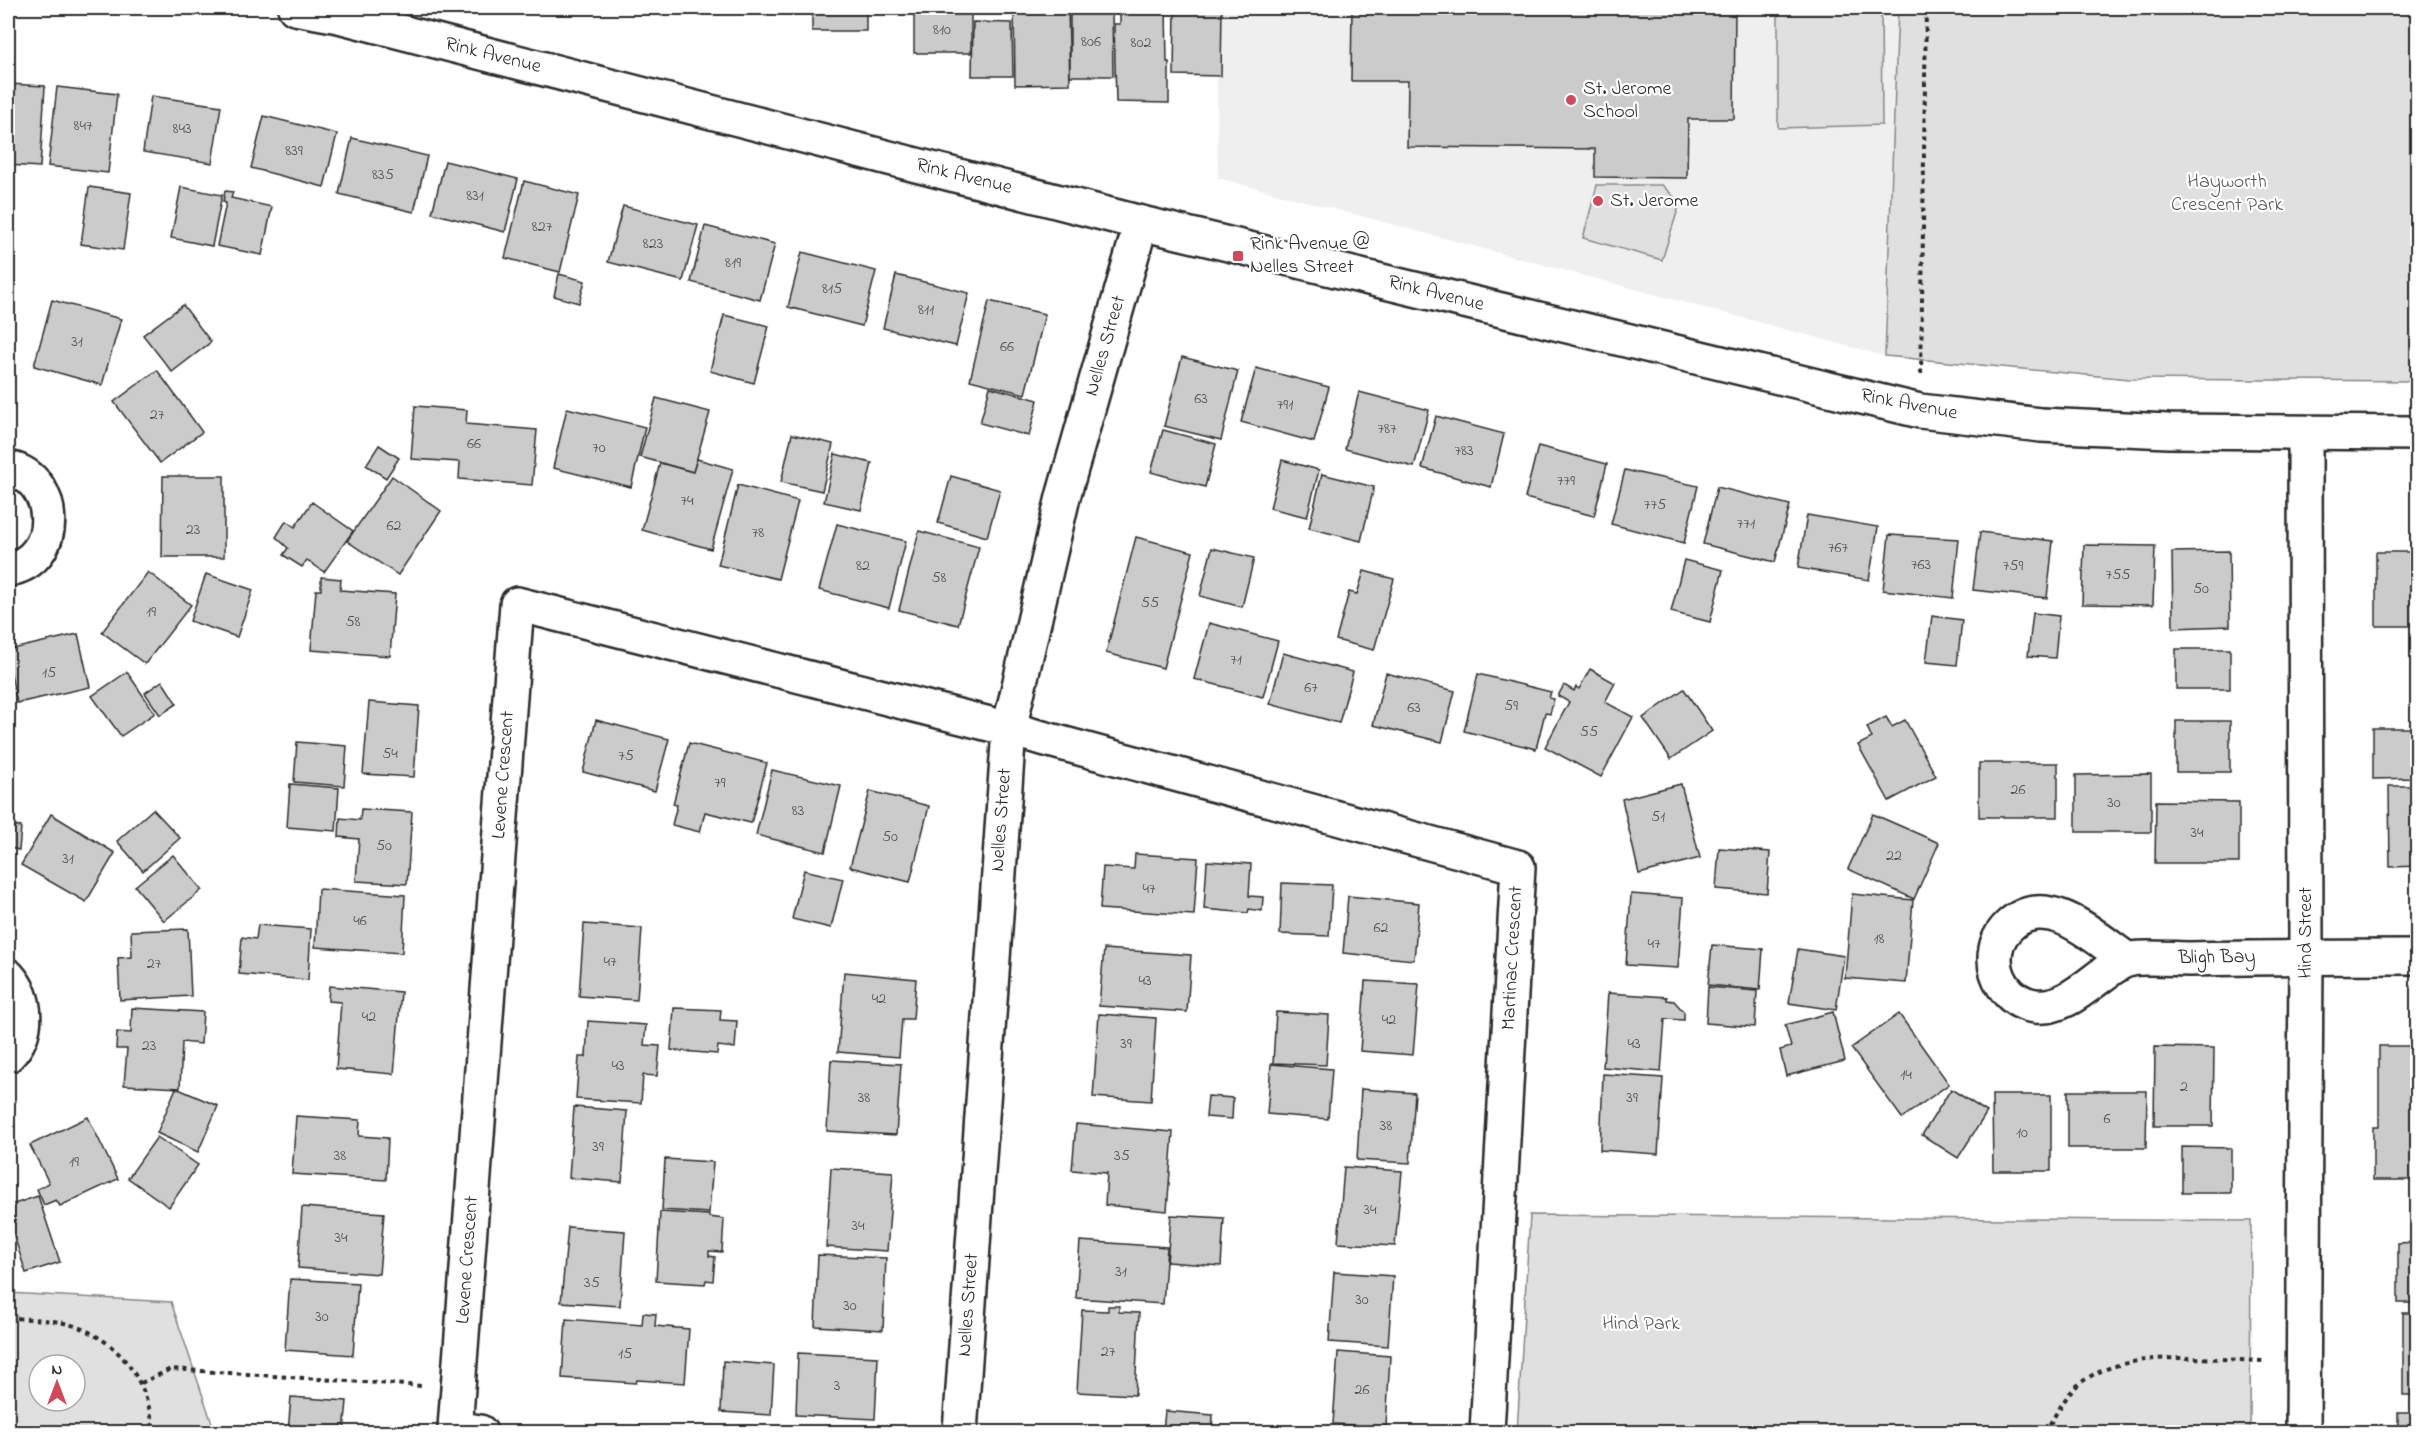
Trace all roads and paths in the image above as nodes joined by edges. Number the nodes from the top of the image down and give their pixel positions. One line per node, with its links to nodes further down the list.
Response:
1 (295, 8): 3 (street, Rink Avenue)
2 (1926, 8): 5 (path)
3 (340, 12): 4 (street, Rink Avenue)
4 (1141, 223): 5 (street, Rink Avenue); 10 (street, Nelles Street)
5 (1920, 411): 6 (street, Rink Avenue)
6 (2305, 434): 7 (street, Rink Avenue); 11 (street, Hind Street)
7 (2418, 434)
8 (8, 468): 9 (street)
9 (8, 569)
10 (1009, 729): 19 (street, Levene Crescent); 22 (street, Nelles Street); 23 (street, Martinac Crescent)
11 (2306, 957): 12 (street, Bligh Bay); 13 (street, Bligh Bay); 17 (street, Hind Street)
12 (2418, 957)
13 (2128, 960)
14 (8, 976): 15 (street)
15 (8, 1055)
16 (8, 1318): 18 (path)
17 (2303, 1361): 24 (path); 25 (street, Hind Street)
18 (141, 1383): 19 (path); 20 (path)
19 (459, 1388): 21 (street, Levene Crescent)
20 (154, 1432)
21 (480, 1432)
22 (960, 1432)
23 (1487, 1432)
24 (2045, 1432)
25 (2302, 1432)

